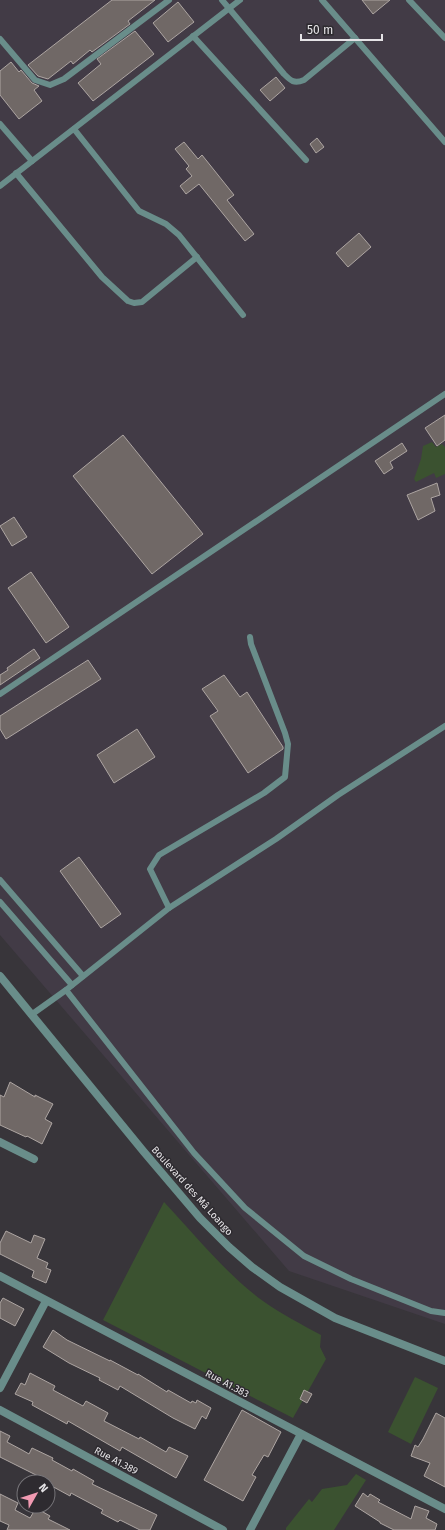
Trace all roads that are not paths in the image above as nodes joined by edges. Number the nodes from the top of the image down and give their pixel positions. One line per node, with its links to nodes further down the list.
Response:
1 (169, 0): 10 (lane)
2 (222, 0): 6 (lane)
3 (240, 0): 6 (lane)
4 (322, 0): 9 (lane)
5 (409, 0): 7 (lane)
6 (228, 9): 8 (lane); 9 (lane)
7 (444, 34)
8 (193, 36): 12 (lane); 14 (lane)
9 (355, 38): 13 (lane)
10 (0, 39)
11 (0, 124): 15 (lane)
12 (74, 129): 15 (lane); 18 (lane)
13 (445, 142)
14 (306, 160)
15 (32, 161): 16 (lane)
16 (16, 173): 17 (lane); 18 (lane)
17 (0, 186)
18 (197, 257): 19 (lane)
19 (243, 315)
20 (445, 394): 22 (lane)
21 (250, 637): 26 (lane)
22 (0, 694)
23 (445, 726): 26 (lane)
24 (0, 880): 28 (lane)
25 (0, 902): 29 (lane)
26 (169, 908): 28 (lane)
27 (0, 976): 31 (street, Boulevard des Mâ Loango)
28 (83, 976): 29 (lane)
29 (72, 985): 30 (lane)
30 (66, 990): 31 (lane); 36 (lane)
31 (31, 1015): 37 (street, Boulevard des Mâ Loango)
32 (0, 1142): 33 (street)
33 (34, 1159)
34 (0, 1276): 35 (street, Rue A1.383)
35 (46, 1301): 38 (street); 40 (street, Rue A1.383)
36 (445, 1313)
37 (445, 1361)
38 (0, 1388)
39 (0, 1410): 42 (street, Rue A1.389)
40 (301, 1434): 41 (street, Rue A1.383); 43 (street)
41 (445, 1508)
42 (223, 1530)
43 (250, 1530)

